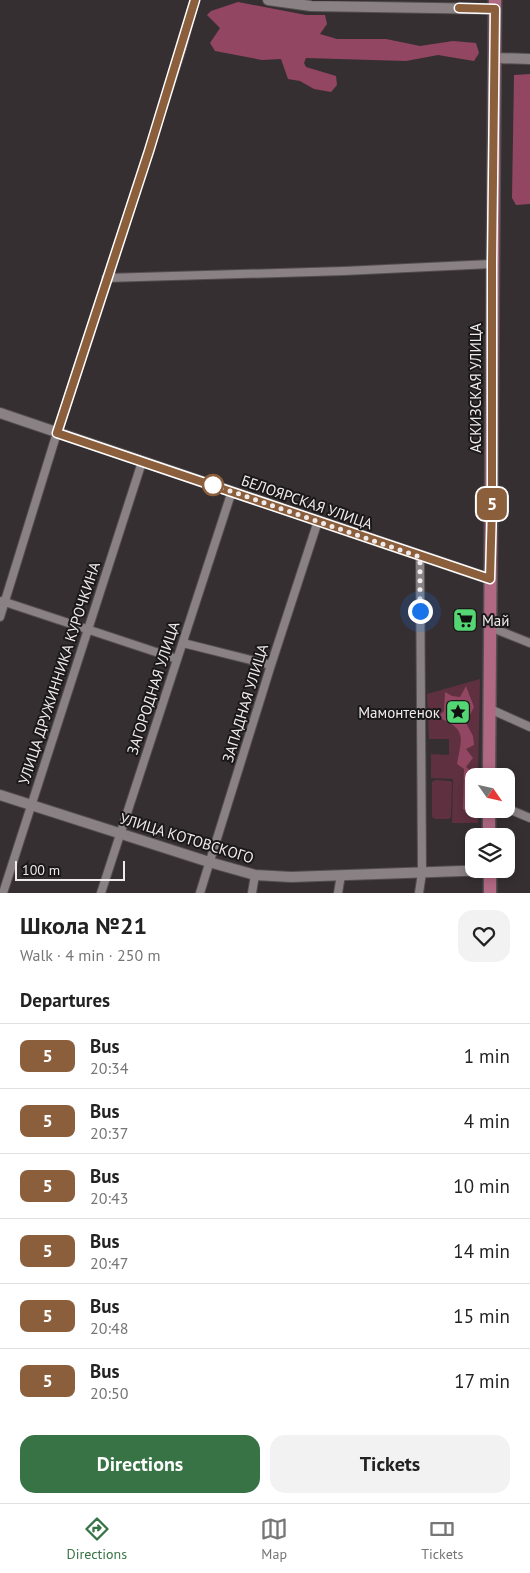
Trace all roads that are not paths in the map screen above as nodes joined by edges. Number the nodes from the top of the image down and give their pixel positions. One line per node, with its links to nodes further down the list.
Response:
1 (195, 0): 8 (street)
2 (268, 0): 3 (street)
3 (334, 3): 4 (street)
4 (495, 4): 5 (main road, АСКИЗСКАЯ УЛИЦА)
5 (495, 58): 6 (street); 7 (main road, АСКИЗСКАЯ УЛИЦА)
6 (530, 59)
7 (492, 264): 8 (street); 15 (main road, АСКИЗСКАЯ УЛИЦА)
8 (106, 278): 10 (street)
9 (0, 413): 10 (street, БЕЛОЯРСКАЯ УЛИЦА)
10 (57, 433): 11 (street, БЕЛОЯРСКАЯ УЛИЦА); 16 (street)
11 (142, 462): 12 (street, БЕЛОЯРСКАЯ УЛИЦА); 19 (street, УЛИЦА ДРУЖИННИКА КУРОЧКИНА)
12 (232, 491): 13 (street, БЕЛОЯРСКАЯ УЛИЦА); 20 (street, ЗАГОРОДНАЯ УЛИЦА)
13 (318, 521): 14 (street, БЕЛОЯРСКАЯ УЛИЦА); 23 (street, ЗАПАДНАЯ УЛИЦА)
14 (420, 557): 15 (street, БЕЛОЯРСКАЯ УЛИЦА); 34 (street)
15 (490, 579): 18 (main road, АСКИЗСКАЯ УЛИЦА)
16 (2, 601): 17 (street); 19 (street)
17 (0, 616)
18 (490, 627): 21 (street); 24 (main road, АСКИЗСКАЯ УЛИЦА)
19 (88, 630): 22 (street); 28 (street, УЛИЦА ДРУЖИННИКА КУРОЧКИНА)
20 (182, 642): 22 (street, ЗАГОРОДНАЯ УЛИЦА); 23 (street)
21 (530, 642)
22 (177, 659): 31 (street, ЗАГОРОДНАЯ УЛИЦА)
23 (270, 665): 32 (street, ЗАПАДНАЯ УЛИЦА)
24 (490, 709): 25 (street); 26 (main road, АСКИЗСКАЯ УЛИЦА)
25 (530, 727)
26 (489, 768)
27 (0, 795): 28 (street, УЛИЦА КОТОВСКОГО)
28 (31, 805): 31 (street, УЛИЦА КОТОВСКОГО); 38 (street, УЛИЦА ДРУЖИННИКА КУРОЧКИНА)
29 (515, 812): 30 (street)
30 (530, 818)
31 (120, 833): 32 (street, УЛИЦА КОТОВСКОГО); 39 (street, ЗАГОРОДНАЯ УЛИЦА)
32 (209, 862): 35 (street, УЛИЦА КОТОВСКОГО); 40 (street, ЗАПАДНАЯ УЛИЦА)
33 (465, 870): 34 (street, УЛИЦА КОТОВСКОГО)
34 (422, 873): 36 (street, УЛИЦА КОТОВСКОГО); 43 (street)
35 (255, 875): 36 (street, УЛИЦА КОТОВСКОГО); 41 (street)
36 (341, 875): 42 (street)
37 (490, 878): 44 (main road)
38 (3, 893)
39 (101, 893)
40 (200, 893)
41 (252, 893)
42 (338, 893)
43 (419, 893)
44 (491, 893)

